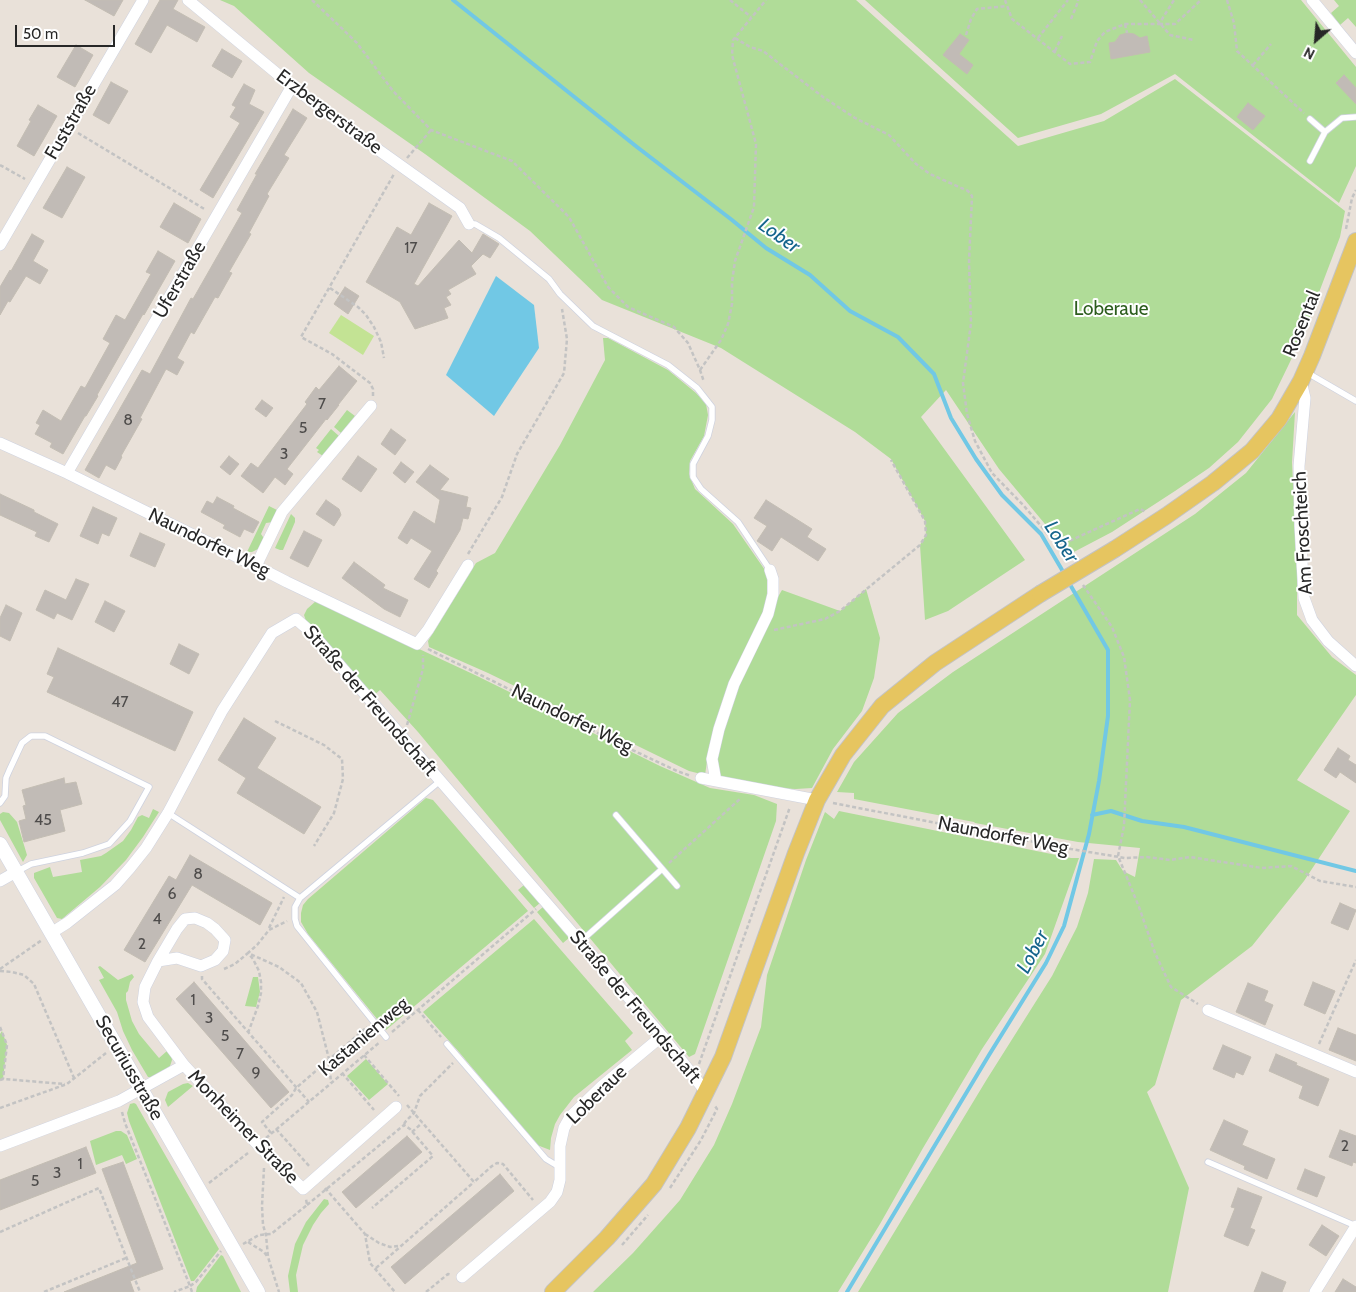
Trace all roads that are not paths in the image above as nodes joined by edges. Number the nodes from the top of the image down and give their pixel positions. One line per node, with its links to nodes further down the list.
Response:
1 (143, 0): 12 (street, Fuststraße)
2 (188, 0): 5 (street, Erzbergerstraße)
3 (1312, 0): 4 (street)
4 (1356, 53)
5 (292, 86): 10 (street, Erzbergerstraße); 17 (street, Uferstraße)
6 (1356, 116): 8 (lane)
7 (1310, 119): 8 (lane)
8 (1325, 132): 9 (lane)
9 (1310, 161)
10 (469, 224): 20 (lane)
11 (1351, 238): 13 (main road, Rosental)
12 (0, 245)
13 (1303, 376): 14 (lane); 21 (street, Am Froschteich); 25 (main road, Rosental, bridge)
14 (1356, 401)
15 (371, 406): 19 (street)
16 (0, 443): 17 (street, Naundorfer Weg)
17 (67, 473): 19 (street, Naundorfer Weg)
18 (468, 565): 19 (street, Naundorfer Weg)
19 (256, 566)
20 (770, 570): 24 (street)
21 (1356, 666)
22 (701, 778): 24 (street)
23 (440, 781): 27 (street, Straße der Freundschaft); 34 (lane); 36 (street, Straße der Freundschaft)
24 (716, 781): 25 (street)
25 (817, 800): 45 (main road, Rosental)
26 (0, 803): 31 (lane)
27 (168, 813): 34 (lane); 35 (street, Straße der Freundschaft)
28 (616, 815): 30 (lane)
29 (0, 844): 31 (street, Securiusstraße)
30 (662, 869): 33 (lane); 36 (lane)
31 (16, 872): 32 (street); 35 (street, Securiusstraße)
32 (0, 881)
33 (677, 886)
34 (300, 898): 40 (lane)
35 (52, 933): 44 (street, Securiusstraße)
36 (580, 942): 39 (street, Straße der Freundschaft)
37 (158, 961): 37 (street, Monheimer Straße); 42 (street, Monheimer Straße)
38 (1208, 1010): 43 (street)
39 (662, 1036): 45 (street, Straße der Freundschaft); 49 (street, Loberaue)
40 (386, 1037)
41 (447, 1044): 49 (lane)
42 (184, 1065): 44 (street, Monheimer Straße); 46 (street, Monheimer Straße)
43 (1356, 1072)
44 (142, 1089): 47 (street, Monheimer Straße); 52 (street, Securiusstraße)
45 (706, 1092): 53 (main road, Rosental)
46 (396, 1107)
47 (0, 1146)
48 (1208, 1162): 50 (lane)
49 (561, 1168): 51 (street, Loberaue)
50 (1356, 1226): 54 (street)
51 (462, 1278)
52 (258, 1292)
53 (553, 1292)
54 (1315, 1292)

